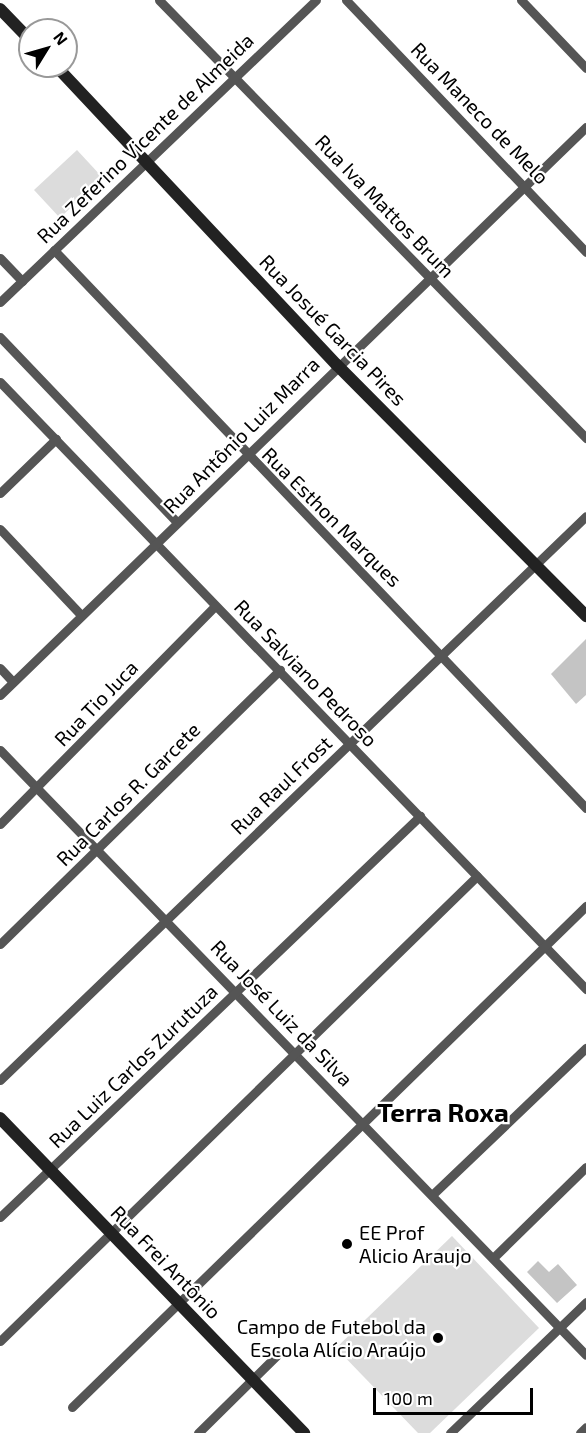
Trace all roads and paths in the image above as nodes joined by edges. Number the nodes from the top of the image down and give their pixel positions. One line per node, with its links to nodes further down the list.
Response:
1 (159, 0): 9 (street, Rua Iva Mattos Brum)
2 (316, 0): 9 (street, Rua Zeferino Vicente de Almeida)
3 (346, 0): 12 (street, Rua Maneco de Melo)
4 (521, 0): 7 (street)
5 (0, 9): 6 (street)
6 (18, 28)
7 (586, 68)
8 (68, 78): 11 (street, Rua Josué Garcia Pires)
9 (234, 78): 11 (street, Rua Zeferino Vicente de Almeida); 16 (street, Rua Iva Mattos Brum)
10 (586, 127): 12 (street, Rua Antônio Luiz Marra)
11 (148, 161): 13 (street, Rua Zeferino Vicente de Almeida); 20 (street, Rua Josué Garcia Pires)
12 (525, 186): 14 (street, Rua Maneco de Melo); 16 (street, Rua Antônio Luiz Marra)
13 (54, 250): 17 (street, Rua Zeferino Vicente de Almeida); 24 (street, Rua Esthon Marques)
14 (586, 252)
15 (0, 258): 17 (street)
16 (430, 278): 20 (street, Rua Antônio Luiz Marra); 22 (street, Rua Iva Mattos Brum)
17 (22, 281): 18 (street, Rua Zeferino Vicente de Almeida)
18 (0, 302)
19 (0, 337): 27 (street)
20 (337, 365): 24 (street, Rua Antônio Luiz Marra); 30 (street, Rua Josué Garcia Pires)
21 (0, 382): 23 (street, Rua Salviano Pedroso)
22 (586, 438)
23 (56, 439): 25 (street); 29 (street, Rua Salviano Pedroso)
24 (245, 456): 27 (street, Rua Antônio Luiz Marra); 34 (street, Rua Esthon Marques)
25 (0, 493)
26 (586, 516): 30 (street, Rua Raul Frost)
27 (177, 522): 29 (street, Rua Antônio Luiz Marra)
28 (0, 529): 32 (street)
29 (156, 543): 31 (street, Rua Salviano Pedroso); 32 (street, Rua Antônio Luiz Marra)
30 (536, 564): 33 (street, Rua Josué Garcia Pires); 34 (street, Rua Raul Frost)
31 (215, 606): 36 (street, Rua Salviano Pedroso); 41 (street, Rua Tio Juca)
32 (80, 614): 37 (street, Rua Antônio Luiz Marra)
33 (586, 616)
34 (443, 658): 39 (street, Rua Raul Frost); 42 (street, Rua Esthon Marques)
35 (0, 668): 37 (street)
36 (280, 669): 39 (street, Rua Salviano Pedroso); 45 (street, Rua Carlos R. Garcete)
37 (13, 682): 38 (street, Rua Antônio Luiz Marra)
38 (0, 695)
39 (350, 744): 43 (street, Rua Salviano Pedroso); 48 (street, Rua Raul Frost)
40 (0, 750): 41 (street, Rua José Luiz da Silva)
41 (36, 791): 44 (street, Rua Tio Juca); 45 (street, Rua José Luiz da Silva)
42 (586, 808)
43 (420, 816): 46 (street, Rua Salviano Pedroso); 52 (street, Rua Luiz Carlos Zurutuza)
44 (0, 824)
45 (99, 849): 48 (street, Rua José Luiz da Silva); 49 (street, Rua Carlos R. Garcete)
46 (477, 876): 50 (street, Rua Salviano Pedroso); 54 (street)
47 (586, 906): 50 (street)
48 (167, 920): 52 (street, Rua José Luiz da Silva); 55 (street, Rua Raul Frost)
49 (0, 944)
50 (546, 946): 51 (street, Rua Salviano Pedroso); 57 (street)
51 (586, 989)
52 (236, 992): 54 (street, Rua José Luiz da Silva); 59 (street, Rua Luiz Carlos Zurutuza)
53 (586, 1048): 60 (street)
54 (295, 1053): 57 (street, Rua José Luiz da Silva); 62 (street)
55 (0, 1080)
56 (0, 1118): 59 (street, Rua Frei Antônio)
57 (363, 1124): 60 (street, Rua José Luiz da Silva); 65 (street)
58 (586, 1167): 63 (street)
59 (50, 1170): 61 (street, Rua Luiz Carlos Zurutuza); 62 (street, Rua Frei Antônio)
60 (432, 1195): 63 (street, Rua José Luiz da Silva)
61 (0, 1217)
62 (111, 1233): 65 (street, Rua Frei Antônio); 67 (street)
63 (493, 1258): 66 (street, Rua José Luiz da Silva)
64 (586, 1302): 66 (street)
65 (178, 1304): 70 (street, Rua Frei Antônio); 71 (street)
66 (560, 1327): 69 (street, Rua José Luiz da Silva); 75 (street)
67 (0, 1341)
68 (277, 1355): 70 (street)
69 (586, 1355)
70 (252, 1379): 73 (street); 74 (street, Rua Frei Antônio)
71 (72, 1407)
72 (586, 1427): 76 (street)
73 (198, 1433)
74 (304, 1433)
75 (450, 1433)
76 (580, 1433)

